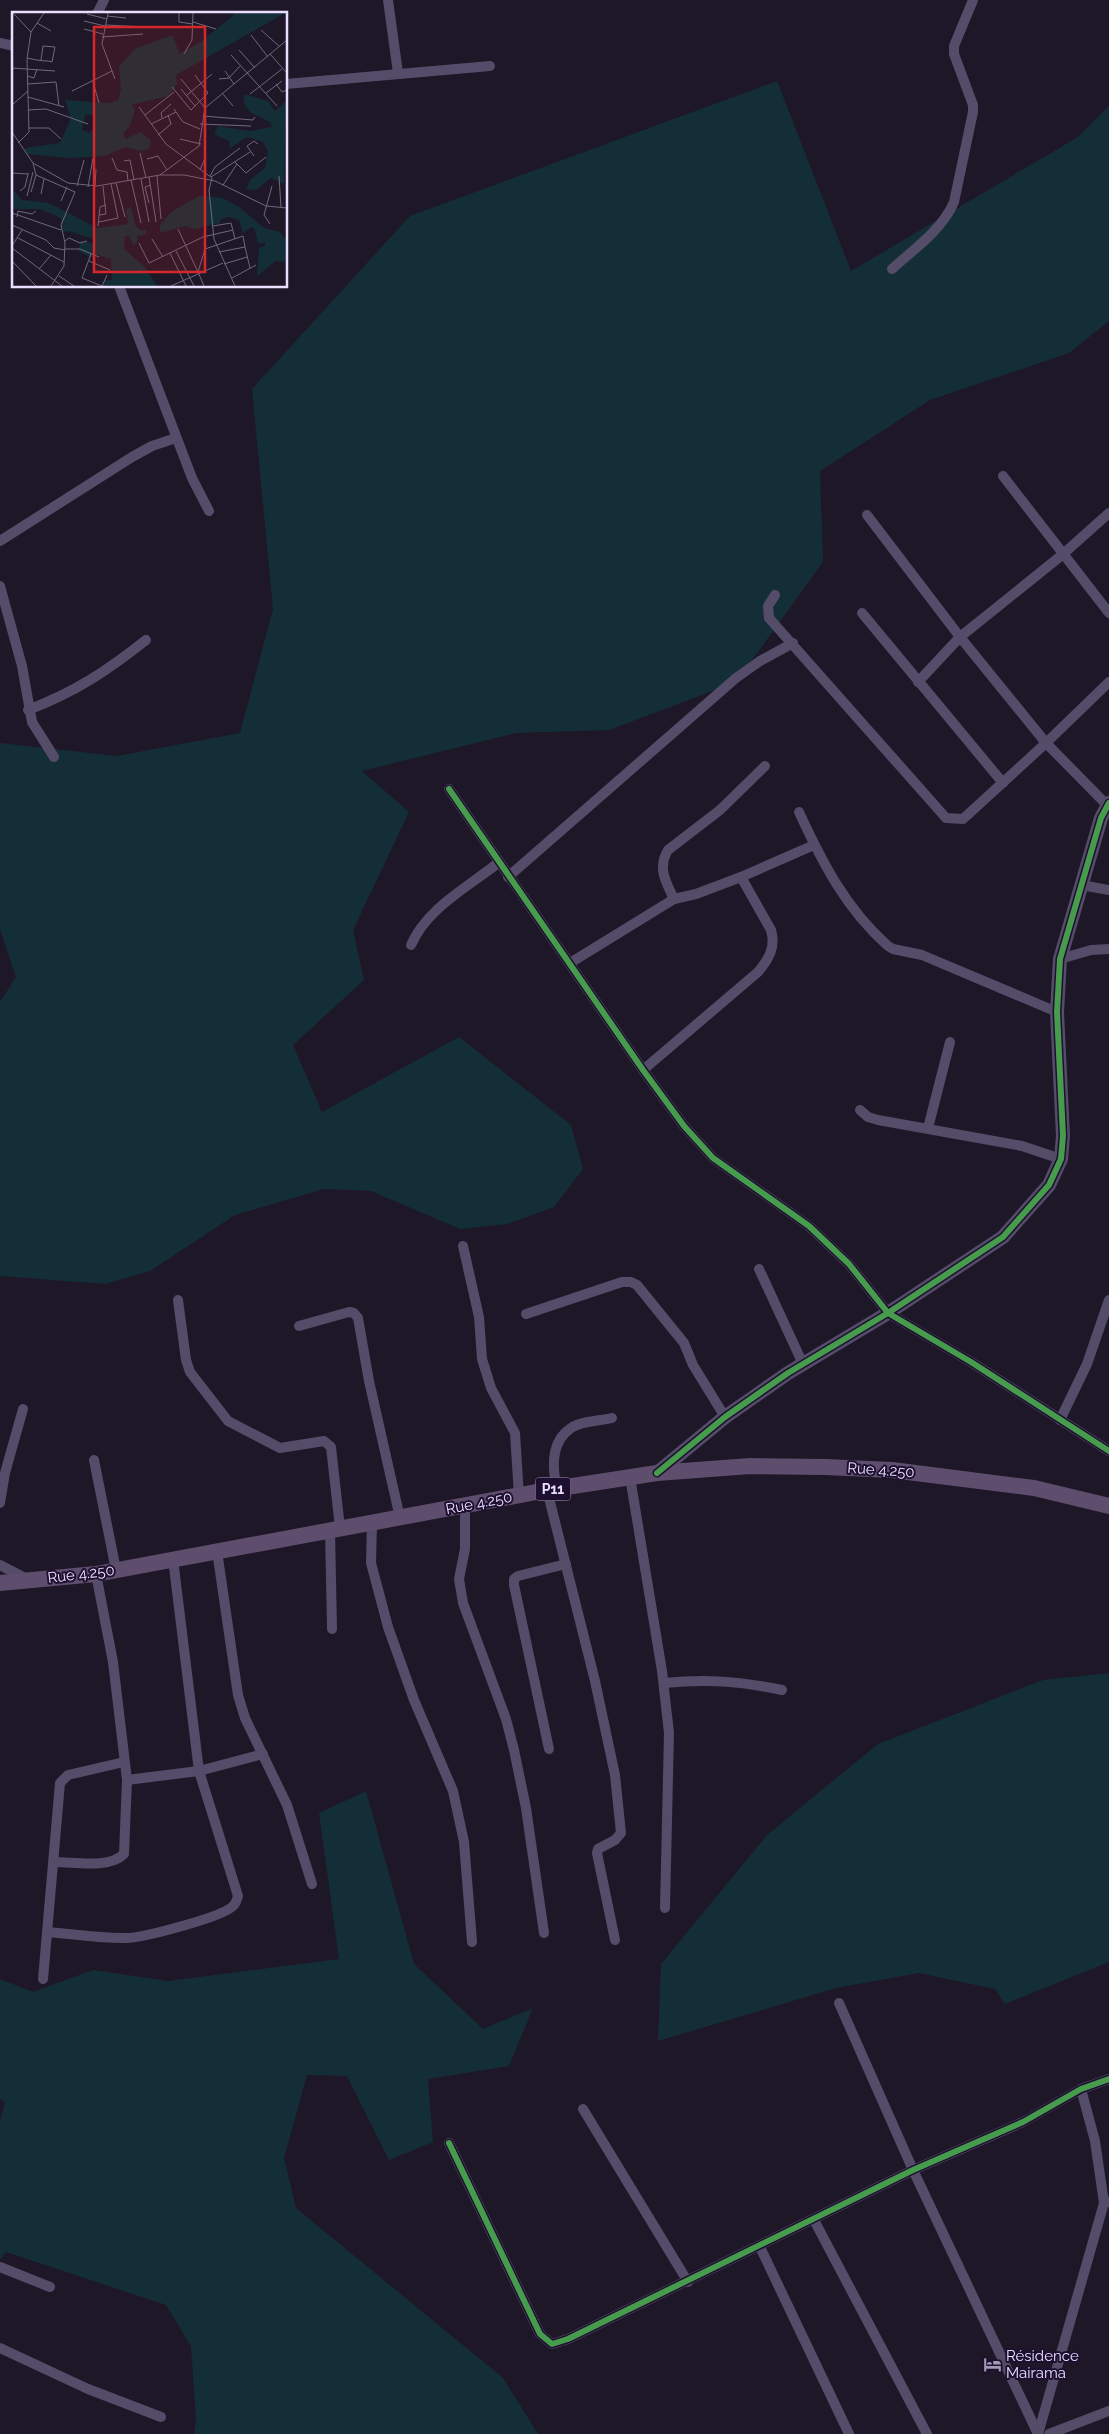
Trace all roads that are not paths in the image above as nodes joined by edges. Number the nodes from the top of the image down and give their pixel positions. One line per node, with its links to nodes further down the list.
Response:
1 (104, 0): 4 (street)
2 (388, 0): 6 (street)
3 (973, 0): 8 (street)
4 (98, 12)
5 (490, 66): 6 (street)
6 (398, 73): 7 (street)
7 (288, 84)
8 (892, 269)
9 (120, 288): 10 (street)
10 (176, 438): 12 (street); 15 (street)
11 (1003, 476): 16 (street)
12 (209, 511)
13 (1109, 513): 16 (street)
14 (868, 515): 21 (street)
15 (0, 541)
16 (1062, 555): 20 (street); 21 (street)
17 (0, 586): 26 (street)
18 (775, 594): 23 (street)
19 (862, 613): 24 (street)
20 (1109, 613)
21 (960, 637): 24 (street); 27 (street)
22 (146, 640): 26 (street)
23 (793, 644): 30 (street); 36 (street)
24 (918, 682): 30 (street)
25 (1109, 682): 27 (street)
26 (28, 710): 28 (street)
27 (1046, 743): 30 (street); 32 (street)
28 (54, 757)
29 (765, 766): 40 (street)
30 (1003, 783)
31 (449, 788): 35 (street)
32 (1108, 804): 38 (street)
33 (799, 812): 34 (street)
34 (814, 845): 37 (street); 45 (street)
35 (498, 863): 36 (street); 41 (street)
36 (508, 877): 44 (street)
37 (741, 877): 40 (street); 47 (street)
38 (1081, 885): 39 (street); 43 (street)
39 (1109, 890)
40 (674, 899): 44 (street)
41 (411, 945)
42 (1109, 949): 43 (street)
43 (1060, 959): 45 (street)
44 (570, 963): 47 (street)
45 (1057, 1012): 50 (street)
46 (950, 1042): 49 (street)
47 (643, 1070): 55 (street)
48 (860, 1110): 49 (street)
49 (928, 1128): 50 (street)
50 (1061, 1159): 55 (street)
51 (463, 1246): 68 (street)
52 (759, 1269): 58 (street)
53 (178, 1300): 74 (street)
54 (1109, 1300): 62 (street)
55 (888, 1313): 58 (street); 62 (street)
56 (526, 1314): 60 (street)
57 (299, 1326): 72 (street)
58 (803, 1364): 60 (street)
59 (23, 1409): 69 (street)
60 (725, 1417): 65 (street)
61 (612, 1418): 67 (street)
62 (1060, 1420): 63 (street)
63 (1109, 1451)
64 (94, 1460): 79 (street)
65 (657, 1473): 66 (main road, Rue 4.250 / P11); 71 (main road, Rue 4.250 / P11)
66 (630, 1477): 67 (main road, Rue 4.250 / P11); 84 (street)
67 (552, 1490): 68 (main road, Rue 4.250 / P11); 77 (street)
68 (519, 1496): 70 (main road, Rue 4.250 / P11)
69 (0, 1503)
70 (465, 1506): 72 (main road, Rue 4.250 / P11); 95 (street)
71 (1109, 1506)
72 (400, 1518): 73 (main road, Rue 4.250 / P11)
73 (372, 1523): 74 (main road, Rue 4.250 / P11); 97 (street)
74 (335, 1529): 75 (main road, Rue 4.250 / P11); 83 (street)
75 (218, 1550): 76 (main road, Rue 4.250 / P11); 87 (street)
76 (173, 1559): 79 (main road, Rue 4.250 / P11); 89 (street)
77 (566, 1564): 86 (street); 96 (street)
78 (0, 1565): 81 (street)
79 (116, 1570): 80 (main road, Rue 4.250 / P11)
80 (96, 1574): 81 (main road, Rue 4.250 / P11); 88 (street)
81 (30, 1581): 82 (main road, Rue 4.250 / P11)
82 (0, 1583)
83 (332, 1629)
84 (664, 1683): 85 (street); 93 (street)
85 (782, 1690)
86 (549, 1749)
87 (263, 1754): 89 (street); 92 (street)
88 (124, 1762): 90 (street); 91 (street)
89 (199, 1771): 90 (street); 94 (street)
90 (127, 1780): 91 (street)
91 (54, 1862): 94 (street)
92 (312, 1884)
93 (664, 1908)
94 (48, 1932): 98 (street)
95 (544, 1933)
96 (615, 1940)
97 (472, 1942)
98 (43, 1979)
99 (839, 2003): 104 (street)
100 (1109, 2079): 101 (street)
101 (1081, 2089): 104 (street); 105 (street)
102 (583, 2109): 109 (street)
103 (449, 2143): 109 (street)
104 (913, 2170): 106 (street); 114 (street)
105 (1106, 2203): 114 (street)
106 (814, 2220): 107 (street); 116 (street)
107 (760, 2247): 109 (street); 115 (street)
108 (0, 2267): 110 (street)
109 (688, 2282)
110 (50, 2287)
111 (0, 2348): 113 (street)
112 (1109, 2411): 117 (street)
113 (161, 2417)
114 (1038, 2433)
115 (849, 2434)
116 (927, 2434)
117 (1049, 2434)

